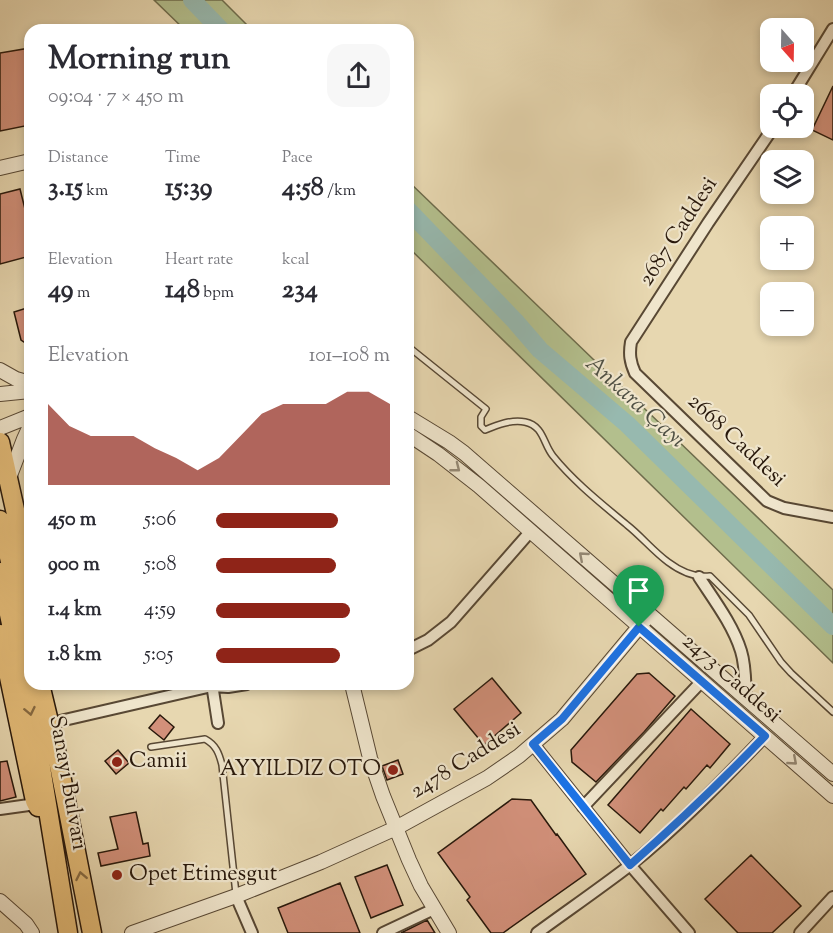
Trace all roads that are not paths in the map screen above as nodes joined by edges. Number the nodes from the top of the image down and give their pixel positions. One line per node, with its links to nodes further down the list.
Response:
1 (833, 29): 2 (street)
2 (799, 84)
3 (766, 138): 7 (street, 2687 Caddesi)
4 (24, 162): 5 (street)
5 (0, 168)
6 (414, 350): 24 (lane)
7 (631, 363): 19 (street, 2668 Caddesi)
8 (0, 370): 9 (street)
9 (24, 381)
10 (24, 392): 11 (street)
11 (0, 394)
12 (24, 418): 14 (street)
13 (414, 421): 25 (street, 2473 Caddesi, one-way to 13)
14 (0, 428)
15 (414, 438): 22 (street, 2473 Caddesi, one-way to 22)
16 (24, 439): 18 (street)
17 (0, 442): 18 (main road)
18 (6, 478): 21 (main road)
19 (833, 517)
20 (0, 520): 26 (main road)
21 (24, 522)
22 (530, 532): 27 (street, 2473 Caddesi); 29 (street)
23 (0, 572): 32 (main road, Sanayi Bulvarı, one-way to 32)
24 (699, 578): 39 (street); 40 (lane)
25 (649, 615): 27 (street, 2478 Caddesi); 39 (street, 2473 Caddesi)
26 (24, 619)
27 (639, 627): 31 (street, 2473 Caddesi); 44 (street, 2478 Caddesi)
28 (0, 634): 30 (main road)
29 (414, 647)
30 (3, 662): 49 (main road)
31 (702, 681): 43 (street, 2473 Caddesi); 50 (street)
32 (24, 684)
33 (25, 690): 52 (main road, Sanayi Bulvarı, one-way to 52)
34 (41, 690): 46 (main road, Sanayi Bulvarı)
35 (53, 690): 41 (main road)
36 (191, 690): 41 (street)
37 (213, 690): 42 (street)
38 (353, 690): 53 (street)
39 (746, 699): 47 (street, 2473 Caddesi)
40 (833, 712)
41 (60, 721): 46 (main road)
42 (218, 723)
43 (765, 736): 48 (street, 2473 Caddesi, one-way to 48); 54 (street)
44 (533, 744): 50 (street); 53 (street, 2478 Caddesi)
45 (151, 747): 55 (lane)
46 (59, 768): 61 (main road, Sanayi Bulvarı, one-way to 46)
47 (833, 774)
48 (833, 796)
49 (36, 804): 51 (street); 52 (main road)
50 (583, 807): 54 (street)
51 (0, 809)
52 (51, 828): 60 (main road, Sanayi Bulvarı)
53 (396, 828): 55 (street, 2478 Caddesi); 58 (street)
54 (630, 865): 66 (street); 67 (street)
55 (236, 896): 62 (street, 2478 Caddesi); 63 (street)
56 (833, 897): 68 (street)
57 (0, 901): 59 (street)
58 (434, 909): 64 (street); 65 (street)
59 (32, 933)
60 (68, 933)
61 (92, 933)
62 (132, 933)
63 (252, 933)
64 (383, 933)
65 (449, 933)
66 (537, 933)
67 (689, 933)
68 (800, 933)

